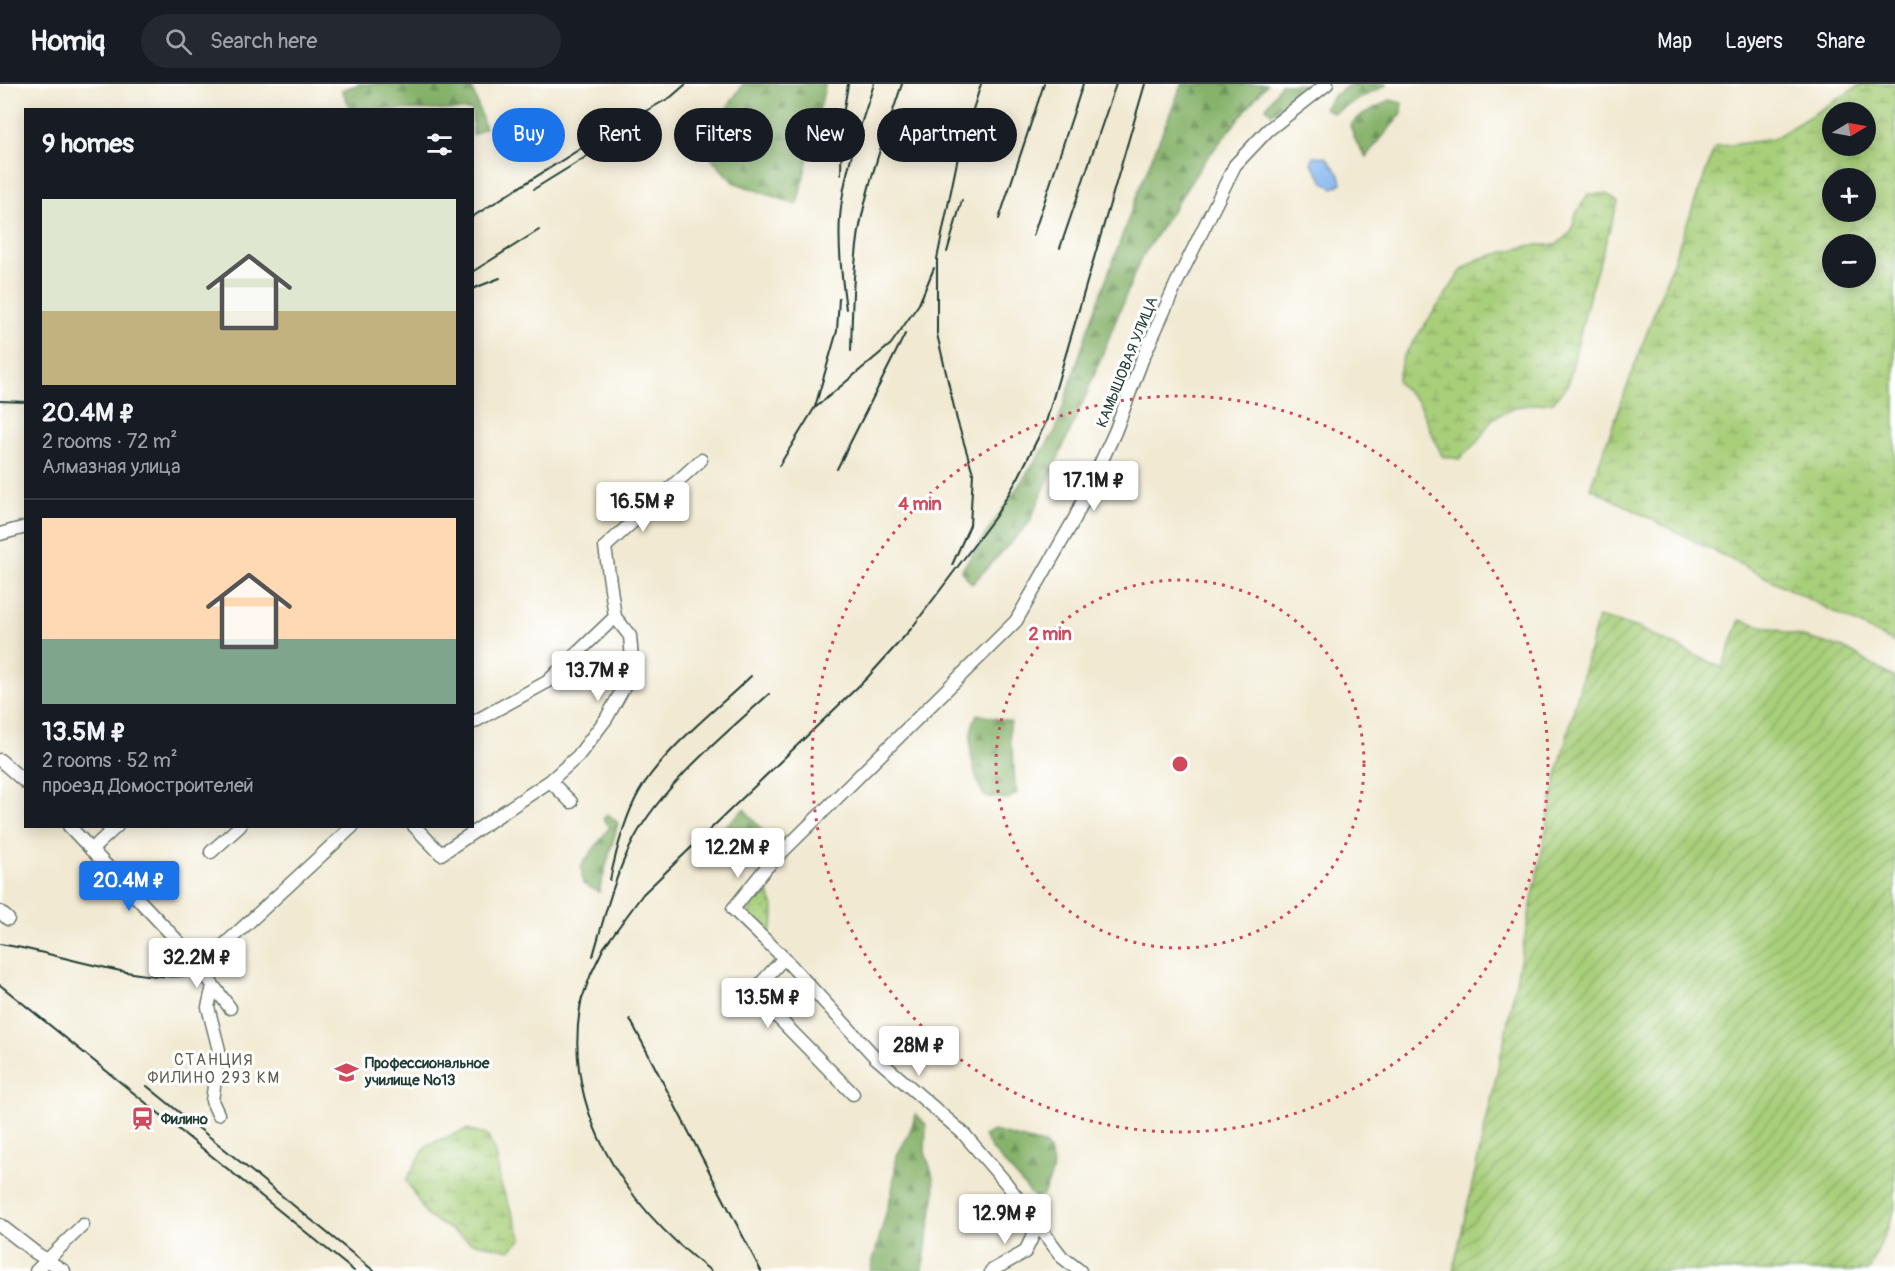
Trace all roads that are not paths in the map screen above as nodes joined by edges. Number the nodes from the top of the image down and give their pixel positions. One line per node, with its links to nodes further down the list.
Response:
1 (1327, 84): 19 (street, КАМЫШОВАЯ УЛИЦА)
2 (701, 460): 5 (street)
3 (24, 528): 4 (street)
4 (0, 534)
5 (615, 617): 6 (street); 9 (street)
6 (474, 722)
7 (0, 760): 8 (street)
8 (24, 781)
9 (550, 781): 10 (street); 15 (street)
10 (571, 801)
11 (71, 828): 16 (street)
12 (115, 828): 16 (street)
13 (238, 828): 17 (street)
14 (351, 828): 18 (street)
15 (416, 828)
16 (91, 850): 18 (street)
17 (211, 852)
18 (189, 953): 20 (street)
19 (784, 958): 22 (street); 26 (street)
20 (213, 986): 21 (street); 23 (street)
21 (230, 1008)
22 (853, 1094)
23 (218, 1114)
24 (0, 1225): 27 (street)
25 (83, 1225): 27 (street)
26 (1038, 1225): 30 (street); 31 (street)
27 (48, 1261): 28 (street); 29 (street)
28 (36, 1271)
29 (64, 1271)
30 (991, 1271)
31 (1080, 1271)

